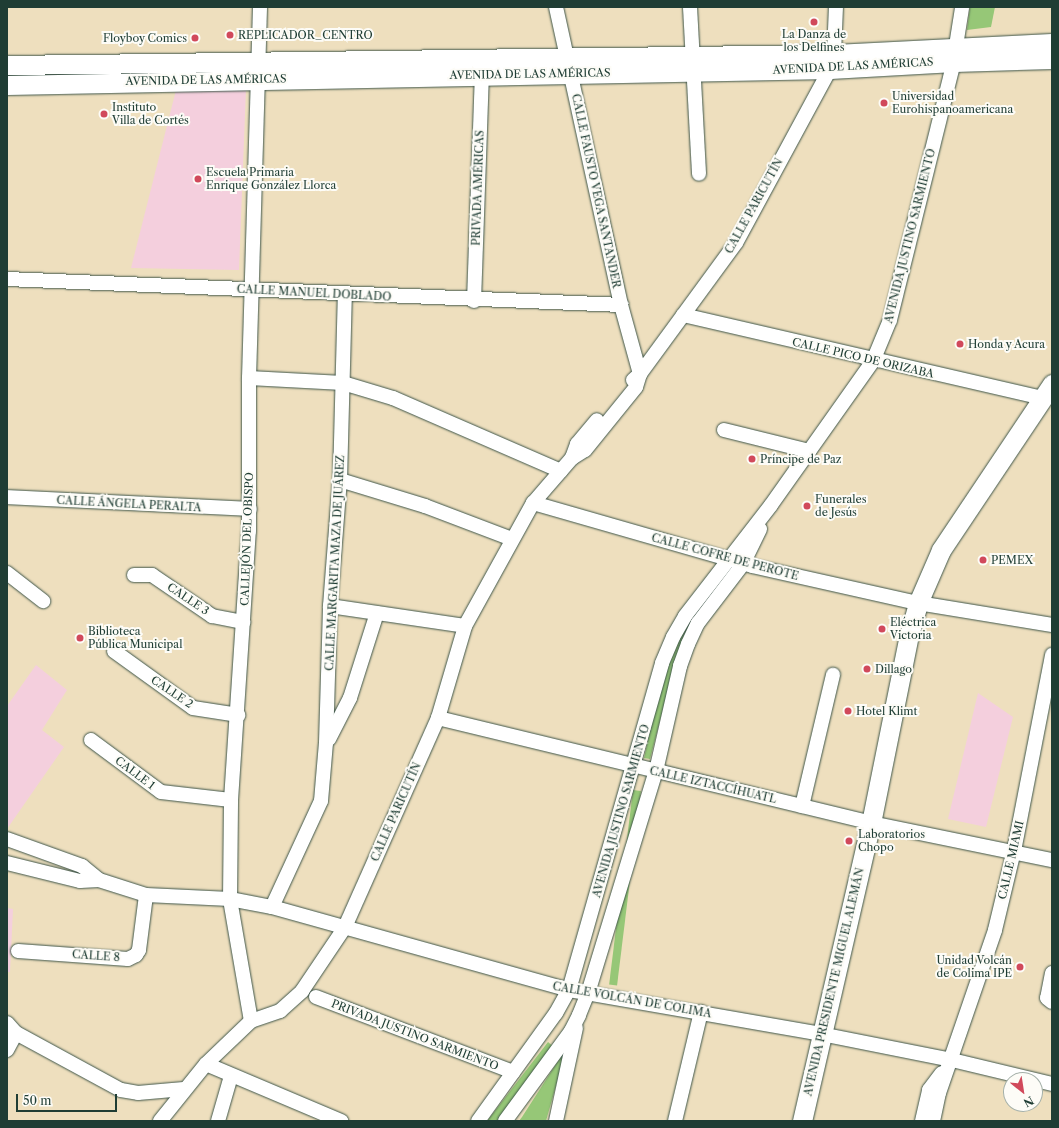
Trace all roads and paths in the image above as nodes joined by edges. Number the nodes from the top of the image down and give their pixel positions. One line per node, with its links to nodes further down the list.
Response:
1 (260, 7): 9 (street, CALLEJÓN DEL OBISPO)
2 (556, 7): 13 (street, CALLE FAUSTO VEGA SANTANDER)
3 (690, 7): 11 (street)
4 (836, 7): 10 (street)
5 (962, 7): 7 (street, AVENIDA JUSTINO SARMIENTO)
6 (1052, 42): 7 (main road, AVENIDA DE LAS AMÉRICAS)
7 (955, 54): 8 (main road, AVENIDA DE LAS AMÉRICAS); 10 (main road, AVENIDA DE LAS AMÉRICAS); 24 (street, AVENIDA JUSTINO SARMIENTO)
8 (1052, 59)
9 (259, 60): 12 (main road, AVENIDA DE LAS AMÉRICAS); 13 (main road, AVENIDA DE LAS AMÉRICAS); 15 (street, CALLEJÓN DEL OBISPO)
10 (832, 62): 11 (main road, AVENIDA DE LAS AMÉRICAS); 23 (street, CALLE PARICUTÍN)
11 (693, 63): 13 (main road, AVENIDA DE LAS AMÉRICAS); 17 (street)
12 (7, 65)
13 (570, 65): 14 (main road, AVENIDA DE LAS AMÉRICAS); 22 (street, CALLE FAUSTO VEGA SANTANDER)
14 (482, 75): 15 (main road, AVENIDA DE LAS AMÉRICAS); 21 (street, PRIVADA AMÉRICAS)
15 (259, 79): 16 (main road, AVENIDA DE LAS AMÉRICAS); 19 (street, CALLEJÓN DEL OBISPO)
16 (7, 85)
17 (699, 174)
18 (7, 279): 19 (street, CALLE MANUEL DOBLADO)
19 (253, 290): 20 (street, CALLE MANUEL DOBLADO); 26 (street, CALLEJÓN DEL OBISPO)
20 (345, 295): 21 (street, CALLE MANUEL DOBLADO); 27 (street, CALLE MARGARITA MAZA DE JUÁREZ)
21 (474, 300): 22 (street, CALLE MANUEL DOBLADO)
22 (621, 305): 25 (street, CALLE FAUSTO VEGA SANTANDER)
23 (683, 315): 24 (street, CALLE PICO DE ORIZABA); 25 (street, CALLE PARICUTÍN)
24 (873, 361): 28 (street, CALLE PICO DE ORIZABA); 30 (street, AVENIDA JUSTINO SARMIENTO)
25 (640, 374): 31 (street, CALLE PARICUTÍN)
26 (249, 378): 27 (street); 36 (street, CALLEJÓN DEL OBISPO)
27 (343, 383): 31 (street); 32 (street, CALLE MARGARITA MAZA DE JUÁREZ)
28 (1047, 391): 43 (main road, AVENIDA PRESIDENTE MIGUEL ALEMÁN)
29 (724, 430): 30 (street)
30 (809, 452): 35 (street, AVENIDA JUSTINO SARMIENTO)
31 (561, 471): 34 (street, CALLE PARICUTÍN)
32 (340, 480): 37 (street); 44 (street, CALLE MARGARITA MAZA DE JUÁREZ)
33 (7, 497): 36 (street, CALLE ÁNGELA PERALTA)
34 (533, 503): 37 (street, CALLE PARICUTÍN); 38 (street, CALLE COFRE DE PEROTE)
35 (771, 506): 38 (street, AVENIDA JUSTINO SARMIENTO); 39 (street, AVENIDA JUSTINO SARMIENTO)
36 (250, 510): 46 (street, CALLEJÓN DEL OBISPO)
37 (512, 539): 48 (street, CALLE PARICUTÍN)
38 (728, 560): 39 (street, CALLE COFRE DE PEROTE); 56 (street, AVENIDA JUSTINO SARMIENTO)
39 (743, 564): 43 (street, CALLE COFRE DE PEROTE); 57 (street, AVENIDA JUSTINO SARMIENTO)
40 (7, 573): 42 (street)
41 (134, 575): 46 (street, CALLE 3)
42 (43, 601)
43 (918, 604): 47 (street, CALLE COFRE DE PEROTE); 60 (main road, AVENIDA PRESIDENTE MIGUEL ALEMÁN)
44 (330, 606): 45 (street); 55 (street, CALLE MARGARITA MAZA DE JUÁREZ)
45 (377, 613): 48 (street); 55 (street, CALLE MARGARITA MAZA DE JUÁREZ)
46 (243, 622): 52 (street, CALLEJÓN DEL OBISPO)
47 (1052, 625)
48 (465, 626): 53 (street, CALLE PARICUTÍN)
49 (114, 651): 52 (street, CALLE 2)
50 (1052, 655): 62 (street, CALLE MIAMI)
51 (834, 676): 59 (street)
52 (238, 715): 58 (street, CALLEJÓN DEL OBISPO)
53 (438, 718): 56 (street, CALLE IZTACCÍHUATL); 69 (street, CALLE PARICUTÍN)
54 (91, 740): 58 (street, CALLE 1)
55 (326, 744): 68 (street, CALLE MARGARITA MAZA DE JUÁREZ)
56 (634, 767): 57 (street, CALLE IZTACCÍHUATL); 72 (street, AVENIDA JUSTINO SARMIENTO)
57 (656, 771): 59 (street, CALLE IZTACCÍHUATL); 73 (street, AVENIDA JUSTINO SARMIENTO)
58 (231, 800): 67 (street, CALLEJÓN DEL OBISPO)
59 (802, 806): 60 (street, CALLE IZTACCÍHUATL)
60 (871, 823): 62 (street, CALLE IZTACCÍHUATL); 80 (main road, AVENIDA PRESIDENTE MIGUEL ALEMÁN)
61 (7, 839): 65 (street, CALLE VOLCÁN DE COLIMA)
62 (1014, 851): 63 (street, CALLE IZTACCÍHUATL); 82 (street, CALLE MIAMI)
63 (1052, 860)
64 (7, 863): 65 (street, CALLE VOLCÁN DE COLIMA)
65 (99, 880): 66 (street, CALLE VOLCÁN DE COLIMA)
66 (146, 895): 67 (street, CALLE VOLCÁN DE COLIMA); 70 (street, CALLE 8)
67 (230, 899): 68 (street, CALLE VOLCÁN DE COLIMA); 78 (street, CALLEJÓN DEL OBISPO)
68 (272, 907): 69 (street, CALLE VOLCÁN DE COLIMA)
69 (345, 926): 72 (street, CALLE VOLCÁN DE COLIMA); 78 (street, CALLE PARICUTÍN)
70 (18, 951)
71 (1052, 975): 75 (street)
72 (569, 990): 73 (street, CALLE VOLCÁN DE COLIMA); 84 (street, AVENIDA JUSTINO SARMIENTO)
73 (588, 993): 76 (street, CALLE VOLCÁN DE COLIMA); 77 (street, AVENIDA JUSTINO SARMIENTO)
74 (316, 997): 84 (street, PRIVADA JUSTINO SARMIENTO)
75 (1052, 1002)
76 (701, 1012): 80 (street, CALLE VOLCÁN DE COLIMA); 95 (street)
77 (579, 1015): 93 (street, AVENIDA JUSTINO SARMIENTO); 94 (street)
78 (250, 1021): 83 (street, CALLE PARICUTÍN)
79 (12, 1028): 81 (street); 87 (street)
80 (821, 1034): 82 (street, CALLE VOLCÁN DE COLIMA); 96 (main road, AVENIDA PRESIDENTE MIGUEL ALEMÁN)
81 (7, 1050)
82 (952, 1060): 86 (street, CALLE VOLCÁN DE COLIMA); 97 (street, CALLE MIAMI); 98 (street, CALLE MIAMI)
83 (206, 1064): 85 (street); 87 (street, CALLE PARICUTÍN)
84 (513, 1072): 92 (street, AVENIDA JUSTINO SARMIENTO)
85 (231, 1076): 88 (street); 90 (street)
86 (1052, 1084)
87 (184, 1089): 89 (street, CALLE PARICUTÍN)
88 (315, 1116): 91 (street)
89 (160, 1121)
90 (218, 1121)
91 (341, 1121)
92 (478, 1121)
93 (505, 1121)
94 (556, 1121)
95 (675, 1121)
96 (802, 1121)
97 (922, 1121)
98 (932, 1121)

